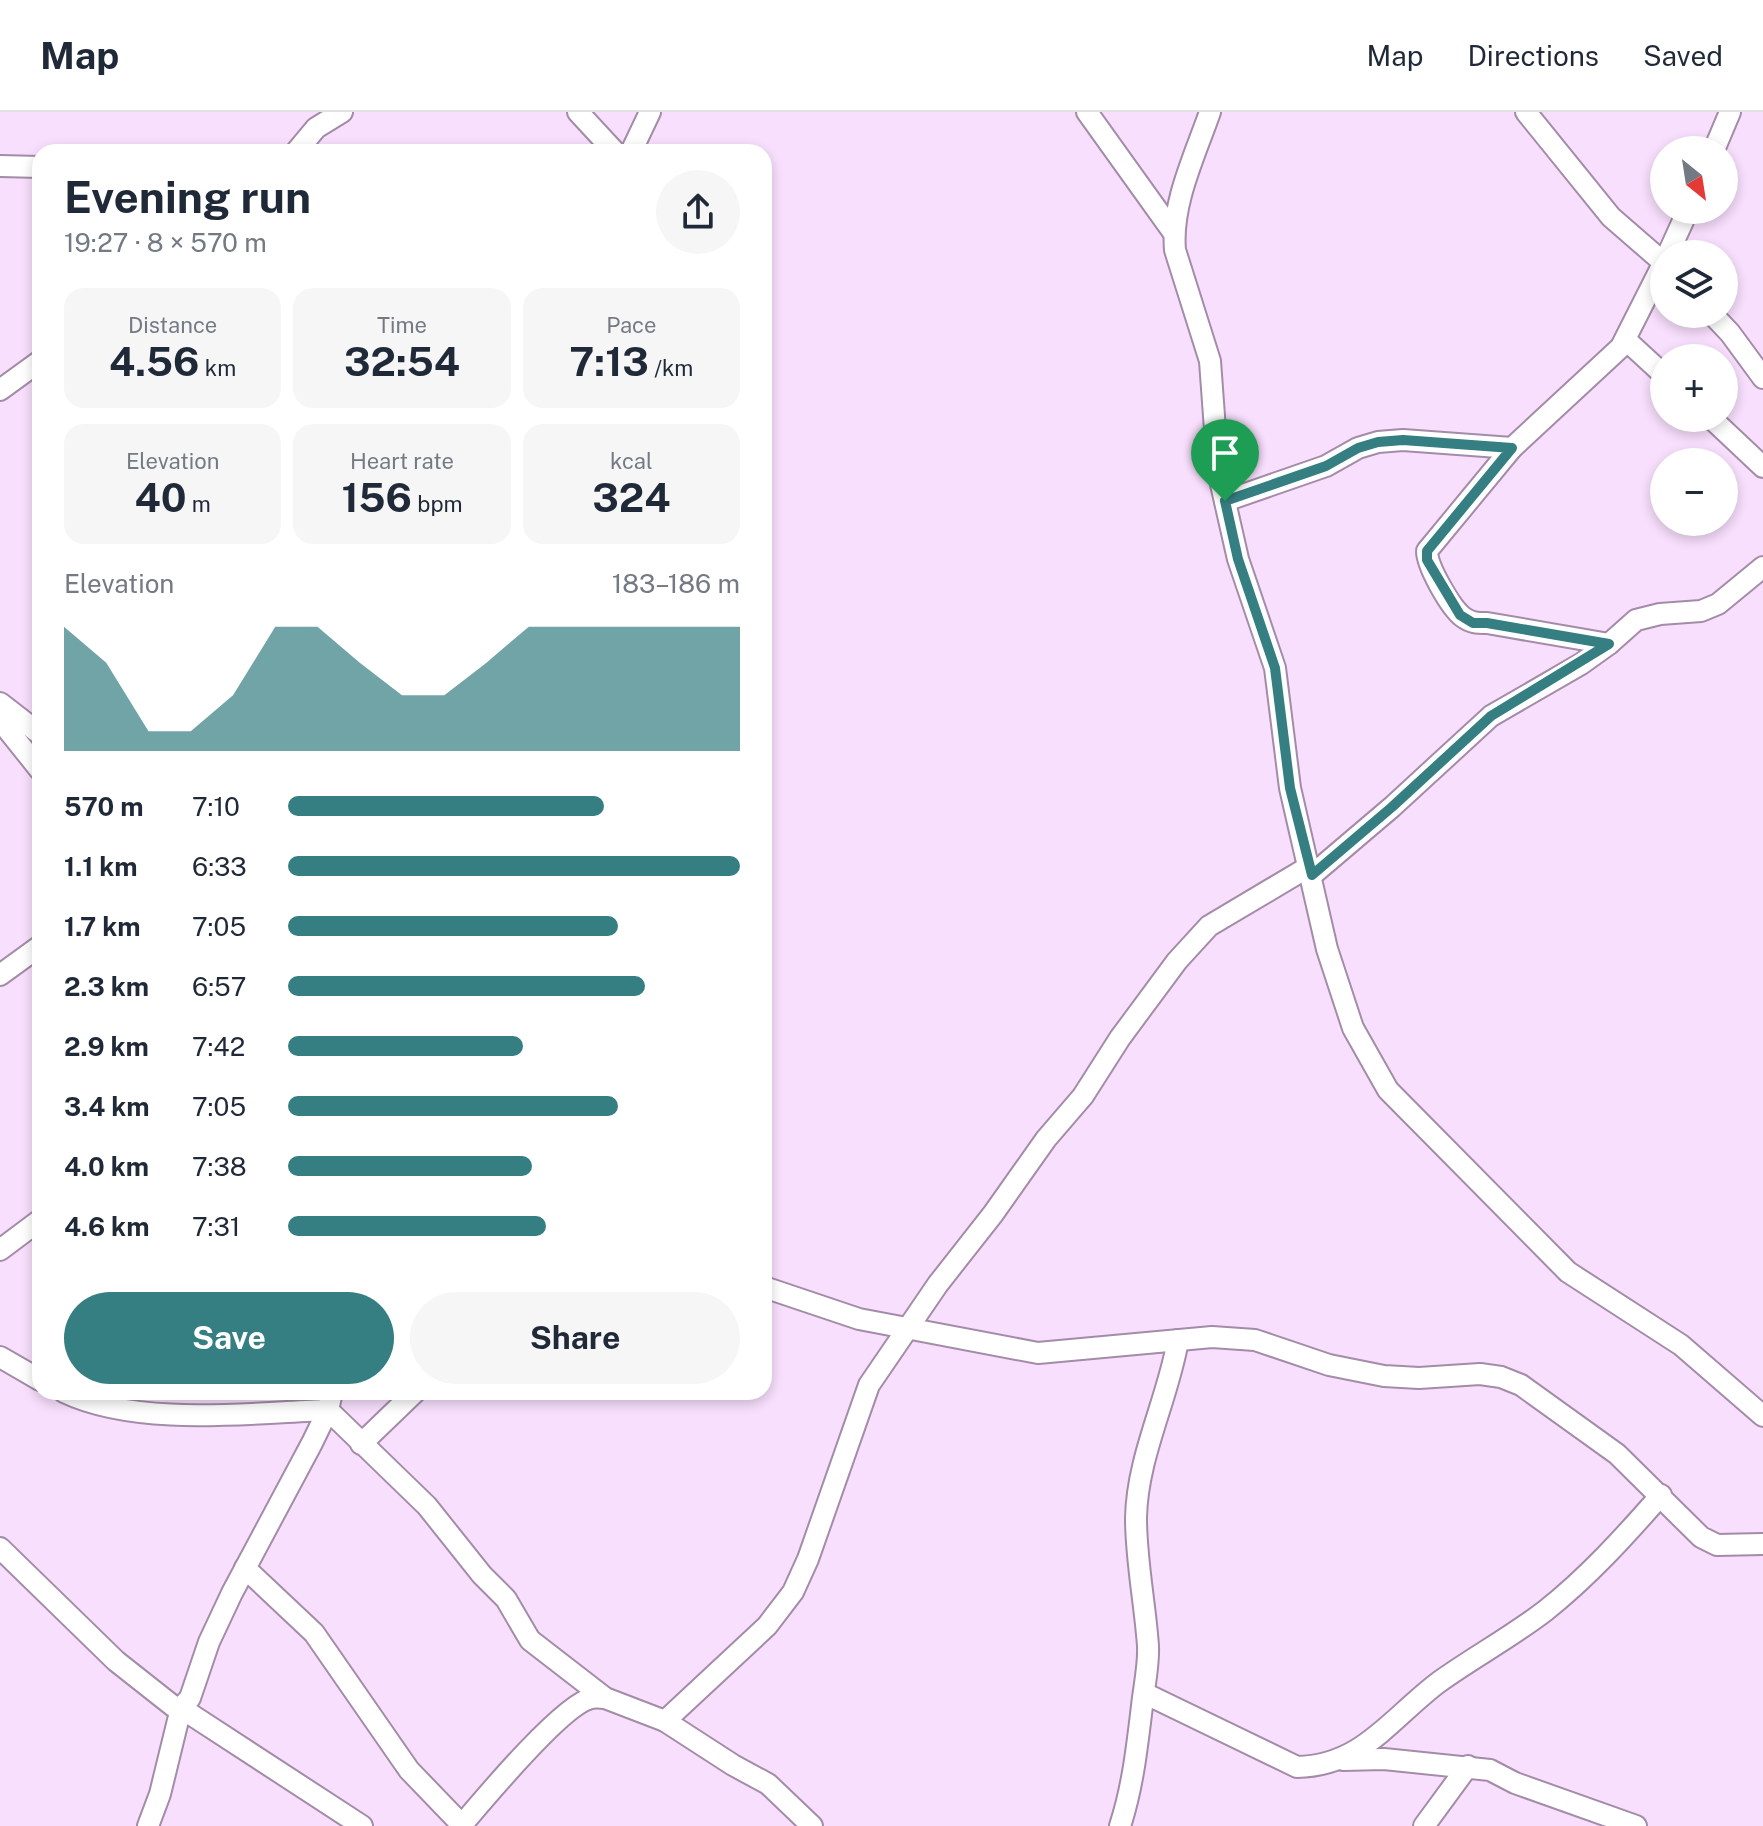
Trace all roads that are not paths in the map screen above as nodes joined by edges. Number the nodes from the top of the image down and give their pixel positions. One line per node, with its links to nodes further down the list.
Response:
1 (342, 112): 9 (street)
2 (578, 112): 10 (street)
3 (650, 112): 11 (street)
4 (1087, 112): 14 (street)
5 (1210, 112): 14 (street)
6 (1526, 112): 15 (street)
7 (1730, 112): 8 (street)
8 (1720, 136)
9 (303, 144)
10 (608, 144)
11 (635, 144)
12 (0, 166): 13 (street)
13 (32, 167)
14 (1173, 232): 26 (street)
15 (1650, 251)
16 (1650, 291): 18 (street)
17 (1725, 328): 21 (street)
18 (1626, 340): 19 (street); 24 (street)
19 (1650, 362)
20 (32, 367): 22 (street)
21 (1763, 378)
22 (0, 390)
23 (1726, 432): 25 (street)
24 (1512, 448): 26 (street); 28 (street)
25 (1763, 467)
26 (1225, 501): 33 (street)
27 (1763, 567): 28 (street)
28 (1609, 644): 33 (street)
29 (0, 703): 31 (street)
30 (0, 720): 32 (street)
31 (32, 728)
32 (32, 760)
33 (1311, 870): 39 (street); 46 (street)
34 (32, 952): 35 (street)
35 (0, 975)
36 (32, 1226): 37 (street)
37 (0, 1250)
38 (772, 1290): 39 (street)
39 (909, 1327): 40 (street); 55 (street)
40 (1178, 1340): 48 (street); 52 (street)
41 (0, 1357): 42 (street)
42 (32, 1375)
43 (88, 1400): 45 (street)
44 (407, 1400): 47 (street)
45 (330, 1401): 47 (street); 51 (street)
46 (1763, 1416)
47 (361, 1444): 53 (street)
48 (1661, 1495): 49 (street); 56 (street)
49 (1763, 1544)
50 (0, 1548): 54 (street)
51 (245, 1568): 54 (street); 60 (street)
52 (1144, 1693): 56 (street); 62 (street)
53 (605, 1698): 55 (street); 60 (street)
54 (181, 1708): 58 (street); 59 (street)
55 (665, 1721): 61 (street)
56 (1340, 1760): 57 (street)
57 (1468, 1766): 63 (street); 64 (street)
58 (148, 1826)
59 (362, 1826)
60 (461, 1826)
61 (812, 1826)
62 (1120, 1826)
63 (1424, 1826)
64 (1636, 1826)

